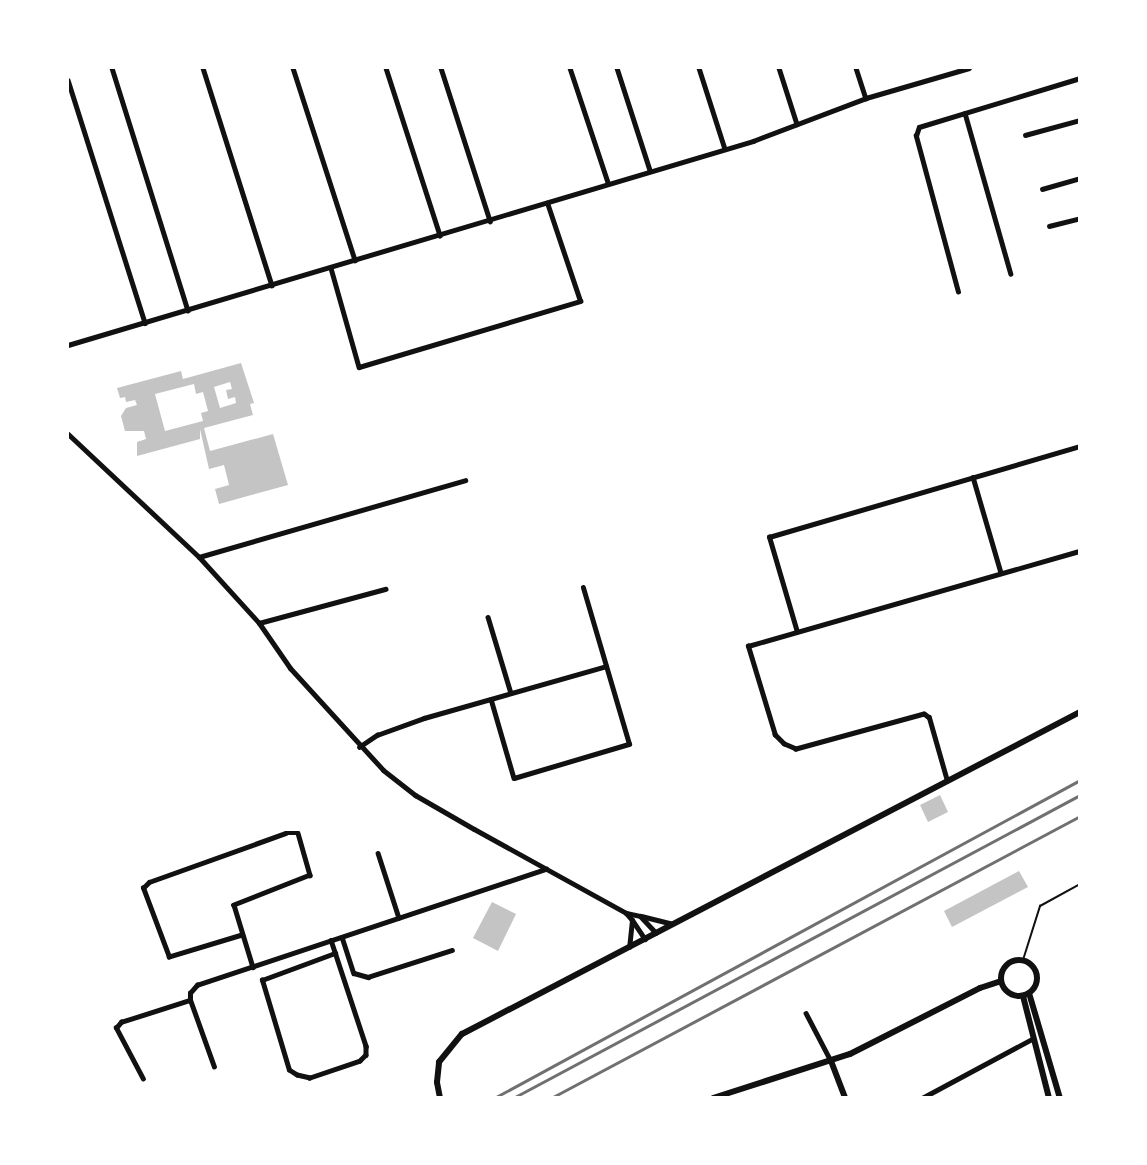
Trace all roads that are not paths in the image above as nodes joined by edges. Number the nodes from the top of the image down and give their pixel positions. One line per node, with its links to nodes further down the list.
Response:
1 (112, 68): 34 (street)
2 (203, 68): 32 (street)
3 (293, 68): 29 (street)
4 (386, 68): 28 (street)
5 (441, 68): 26 (street)
6 (570, 68): 22 (street)
7 (617, 68): 20 (street)
8 (699, 68): 19 (street)
9 (779, 68): 17 (street)
10 (856, 68): 14 (street)
11 (969, 68): 14 (street)
12 (1080, 78): 15 (street)
13 (68, 80): 35 (street)
14 (866, 98): 17 (street)
15 (965, 113): 31 (street); 33 (street)
16 (1080, 120): 18 (street)
17 (797, 123): 19 (street)
18 (1025, 135)
19 (725, 149): 20 (street)
20 (650, 170): 22 (street)
21 (1080, 178): 23 (street)
22 (608, 182): 24 (street)
23 (1042, 189)
24 (547, 203): 26 (street); 30 (street)
25 (1080, 218): 27 (street)
26 (490, 221): 28 (street)
27 (1049, 226)
28 (440, 235): 29 (street)
29 (355, 260): 30 (street)
30 (331, 268): 32 (street)
31 (1011, 274)
32 (272, 285): 34 (street)
33 (958, 292)
34 (188, 310): 35 (street)
35 (145, 323): 36 (street)
36 (68, 344)
37 (68, 434): 42 (street)
38 (1080, 446): 39 (street)
39 (973, 477): 43 (street); 48 (street)
40 (465, 480): 42 (street)
41 (1080, 551): 43 (street)
42 (199, 557): 47 (street)
43 (1001, 573): 48 (street)
44 (583, 588): 49 (street)
45 (385, 590): 47 (street)
46 (488, 616): 50 (street)
47 (259, 623): 53 (street)
48 (797, 632): 54 (street)
49 (606, 666): 50 (street); 51 (street)
50 (511, 693): 51 (street)
51 (492, 699): 53 (street)
52 (1080, 712): 54 (main road)
53 (359, 747): 56 (street)
54 (947, 781): 62 (main road)
55 (378, 853): 60 (street)
56 (546, 869): 58 (street); 60 (street)
57 (1080, 884): 71 (lane)
58 (626, 913): 59 (street); 61 (street)
59 (640, 916): 62 (street); 63 (street)
60 (399, 918): 65 (street)
61 (632, 920): 66 (street); 68 (street)
62 (672, 924): 63 (main road)
63 (656, 933): 66 (main road)
64 (242, 935): 64 (street); 72 (street)
65 (342, 937): 67 (street); 69 (street)
66 (645, 939): 68 (main road)
67 (331, 940): 70 (street); 72 (street)
68 (629, 947): 81 (main road)
69 (452, 950)
70 (335, 953): 70 (street)
71 (1023, 960): 73 (main road); 74 (main road)
72 (252, 967): 75 (street)
73 (1001, 981): 74 (main road); 78 (main road)
74 (1026, 995): 77 (main road); 86 (main road)
75 (190, 1000): 79 (street); 80 (street)
76 (806, 1013): 78 (street)
77 (1032, 1040): 84 (street); 85 (main road)
78 (831, 1061): 82 (main road); 83 (main road)
79 (214, 1067)
80 (143, 1079)
81 (440, 1098)
82 (712, 1098)
83 (845, 1098)
84 (922, 1098)
85 (1049, 1098)
86 (1060, 1098)

